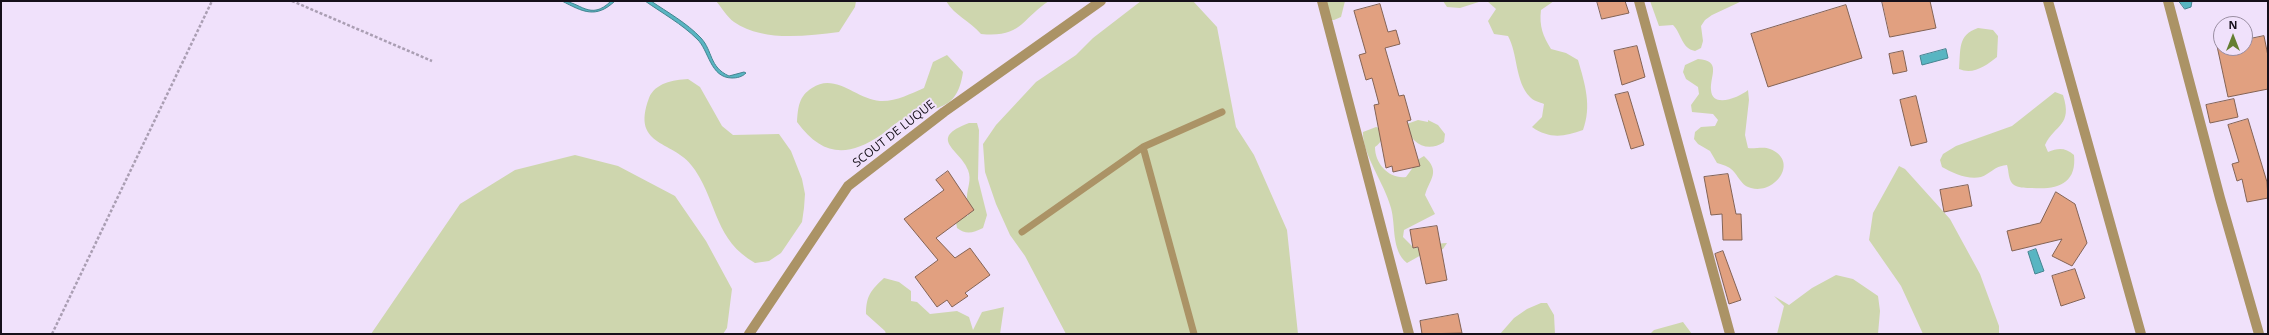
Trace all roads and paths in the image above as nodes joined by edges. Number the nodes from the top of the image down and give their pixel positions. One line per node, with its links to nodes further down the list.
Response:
1 (212, 1): 12 (path)
2 (292, 1): 8 (path)
3 (1101, 1): 13 (street, SCOUT DE LUQUE)
4 (1322, 1): 15 (street)
5 (1639, 1): 16 (street)
6 (2048, 1): 17 (street)
7 (2168, 1): 18 (street)
8 (432, 61)
9 (1222, 112): 10 (lane)
10 (1143, 147): 11 (lane); 14 (lane)
11 (1022, 232)
12 (52, 334)
13 (749, 334)
14 (1194, 334)
15 (1409, 334)
16 (1730, 334)
17 (2141, 334)
18 (2259, 334)

